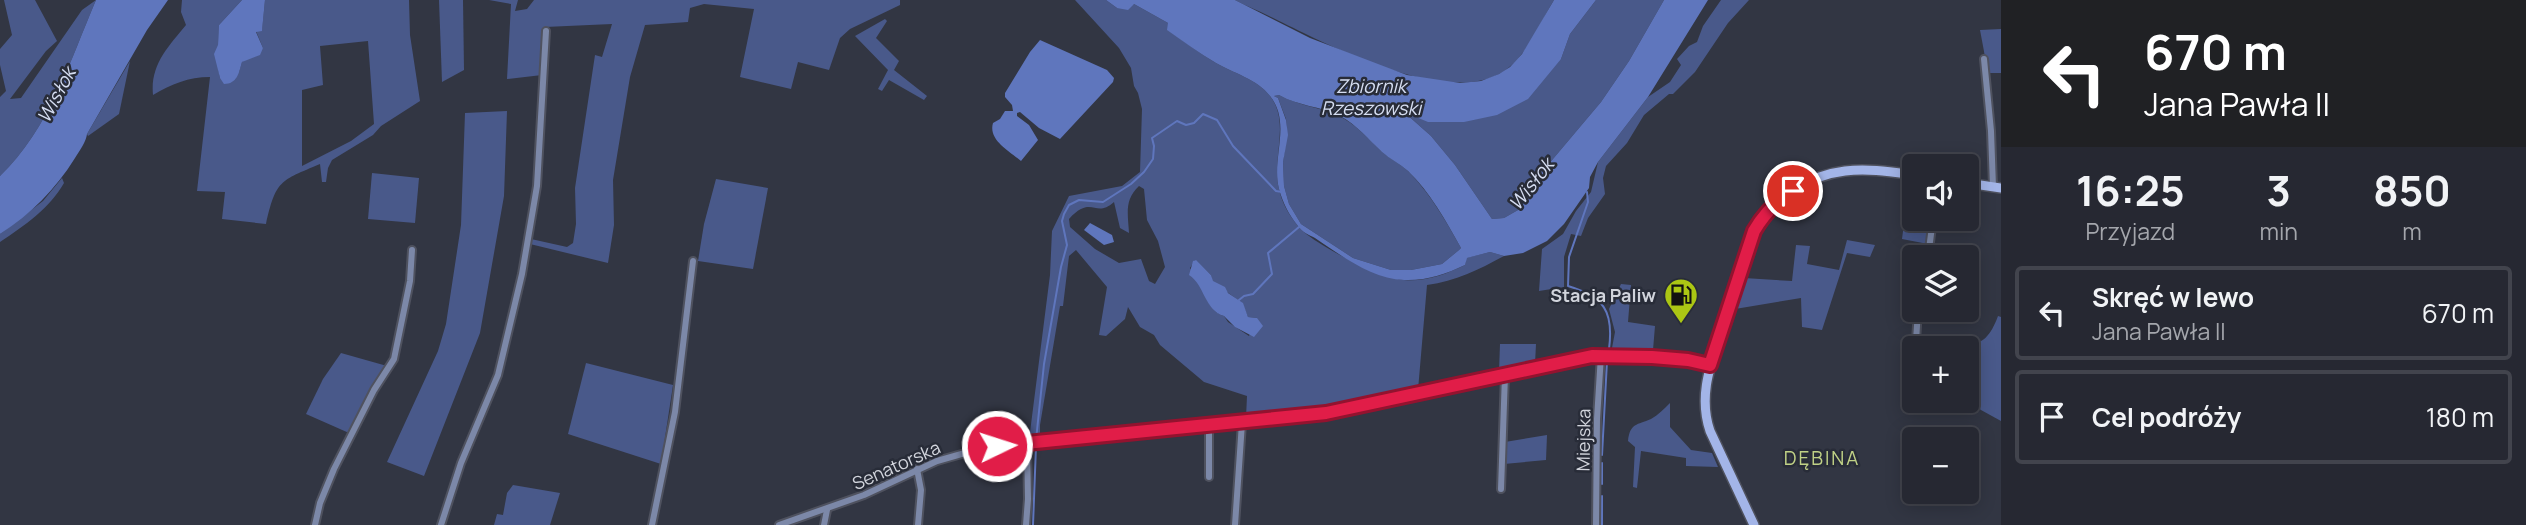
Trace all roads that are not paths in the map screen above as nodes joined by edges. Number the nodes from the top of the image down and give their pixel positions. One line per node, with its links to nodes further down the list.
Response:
1 (546, 31): 19 (street)
2 (1984, 58): 5 (street)
3 (1902, 174): 9 (street)
4 (1979, 185): 5 (street)
5 (1997, 187)
6 (412, 250): 18 (street)
7 (693, 261): 20 (street)
8 (1601, 355): 9 (street, Senatorska); 10 (street, Senatorska); 26 (street, Miejska)
9 (1710, 365): 27 (street)
10 (1505, 374): 11 (street, Senatorska); 16 (street)
11 (1242, 423): 12 (street, Senatorska); 25 (street)
12 (1209, 426): 13 (street, Senatorska); 15 (street)
13 (1027, 444): 14 (street, Senatorska); 24 (street)
14 (917, 469): 17 (street, Senatorska); 23 (street)
15 (1209, 477)
16 (1500, 489)
17 (827, 510): 21 (street, Senatorska); 22 (street)
18 (315, 525)
19 (441, 525)
20 (652, 525)
21 (779, 525)
22 (824, 525)
23 (918, 525)
24 (1026, 525)
25 (1235, 525)
26 (1596, 525)
27 (1754, 525)

